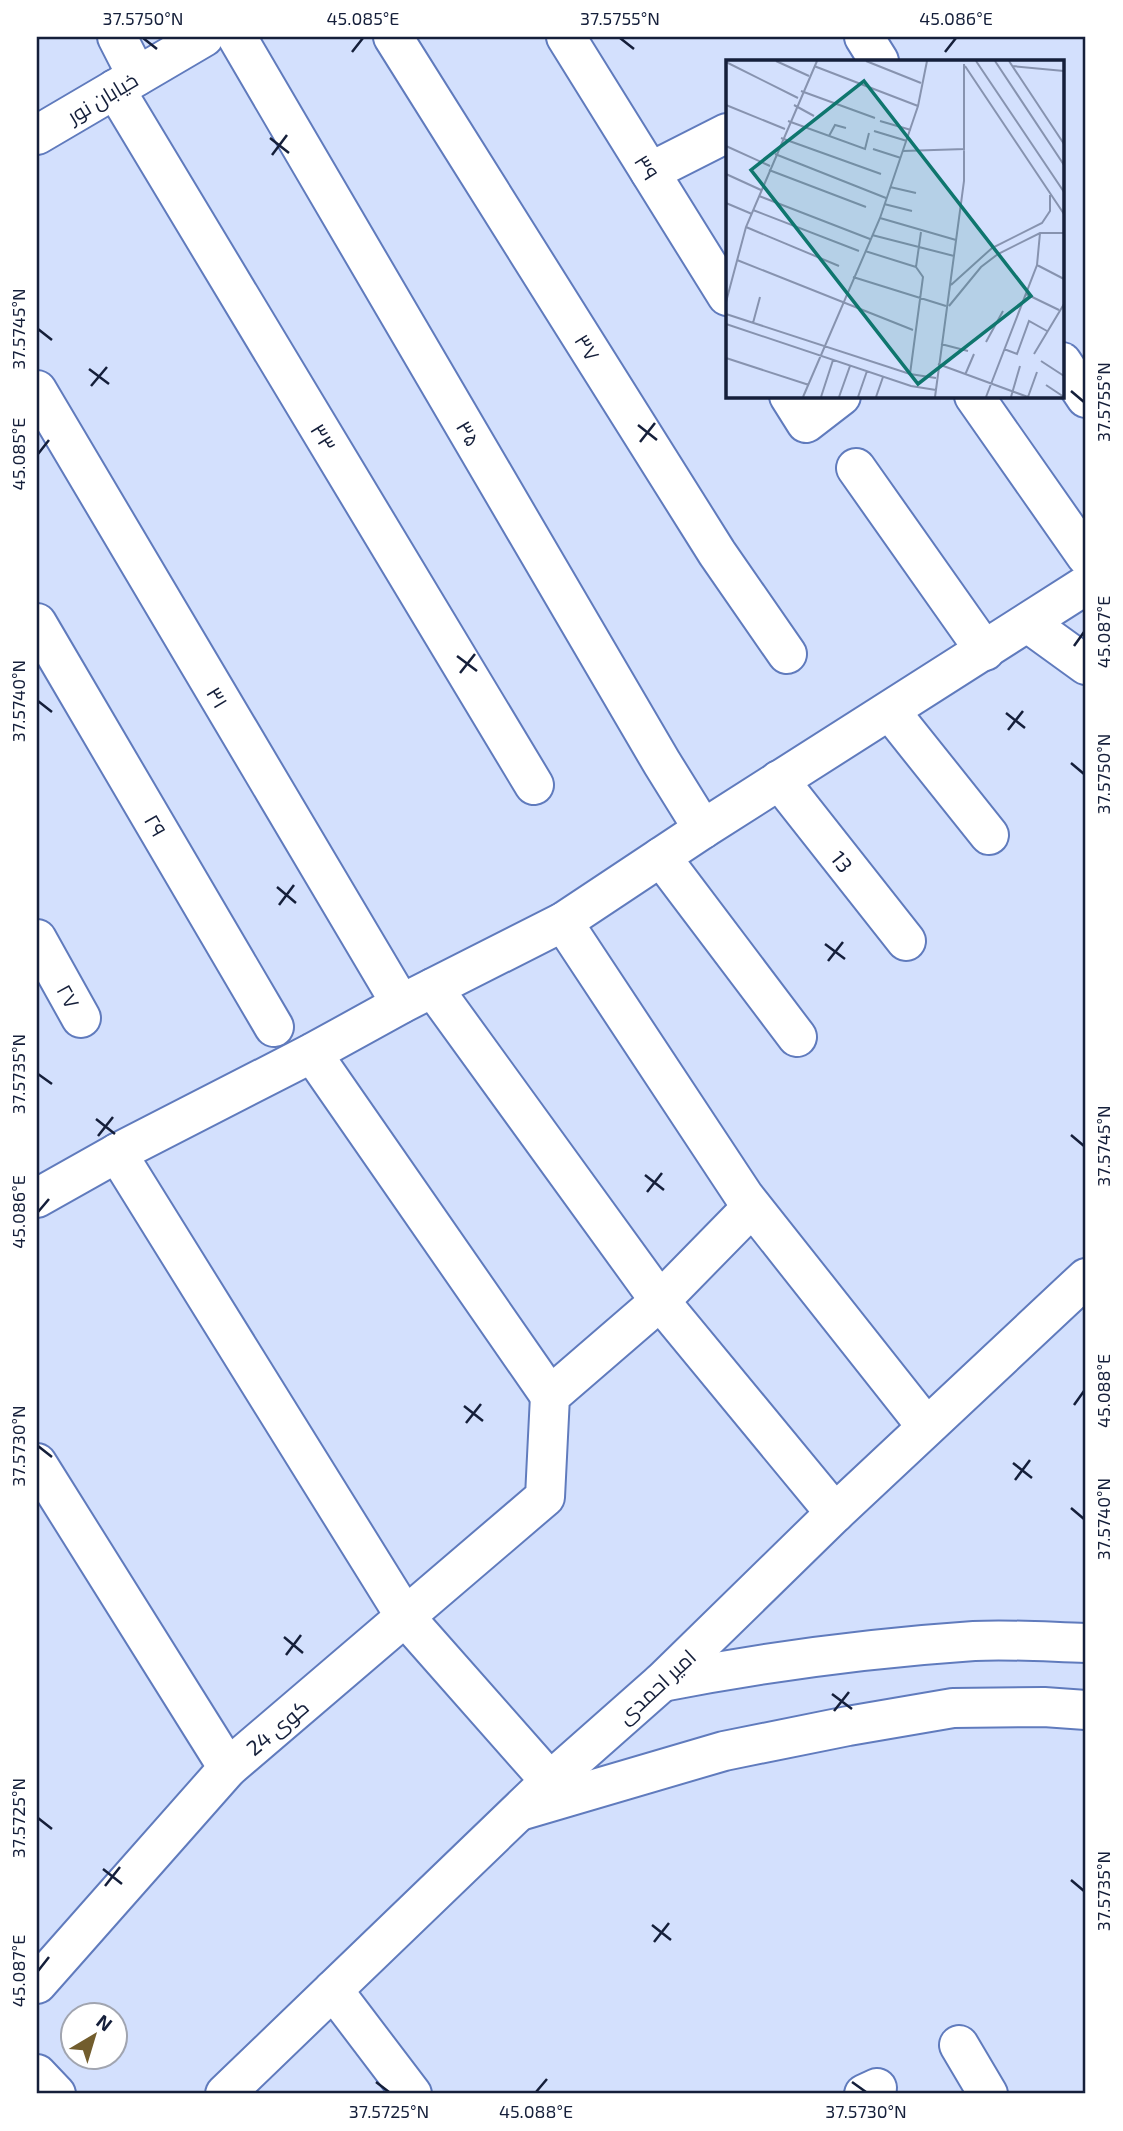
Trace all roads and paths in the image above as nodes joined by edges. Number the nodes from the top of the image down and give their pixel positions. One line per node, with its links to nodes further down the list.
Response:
1 (117, 37): 8 (street, ۳۳)
2 (204, 37): 8 (street, خیابان نور)
3 (237, 37): 30 (street, ۳۵)
4 (393, 37): 25 (street, ۳۷)
5 (566, 37): 11 (street, ۳۹)
6 (864, 37): 7 (street)
7 (878, 60)
8 (126, 83): 10 (street, خیابان نور); 29 (street, ۳۳)
9 (726, 134): 11 (street)
10 (37, 135)
11 (650, 172): 12 (street, ۳۹)
12 (726, 294)
13 (1064, 365): 18 (street)
14 (37, 390): 36 (street, ۳۱)
15 (790, 397): 16 (street)
16 (840, 397)
17 (975, 397): 20 (street)
18 (1086, 398)
19 (856, 468): 24 (street)
20 (1086, 556)
21 (1086, 585): 23 (street)
22 (37, 623): 38 (street, ۲۹)
23 (1028, 623): 24 (street); 26 (street)
24 (985, 650): 27 (street)
25 (787, 654)
26 (1086, 665)
27 (890, 711): 28 (street); 31 (street)
28 (779, 780): 30 (street); 35 (street, 13)
29 (534, 785)
30 (703, 829): 32 (street)
31 (989, 835)
32 (661, 857): 33 (street); 39 (street)
33 (563, 922): 36 (street); 43 (street)
34 (37, 939): 37 (street, ۲۷)
35 (906, 941)
36 (417, 996): 40 (street); 45 (street, ۳۱)
37 (81, 1018)
38 (274, 1027)
39 (797, 1037)
40 (312, 1054): 41 (street); 46 (street)
41 (117, 1153): 42 (street); 50 (street)
42 (37, 1198)
43 (752, 1207): 45 (street); 47 (street)
44 (1086, 1278): 47 (street, امیر احمدی)
45 (660, 1301): 46 (street); 49 (street, ۳۱)
46 (550, 1396): 50 (street, کوی 24)
47 (926, 1426): 49 (street, امیر احمدی)
48 (37, 1463): 54 (street)
49 (835, 1513): 52 (street, امیر احمدی)
50 (405, 1618): 54 (street, کوی 24); 55 (street)
51 (1086, 1643): 52 (street)
52 (662, 1682): 55 (street, امیر احمدی)
53 (1086, 1710): 56 (street)
54 (228, 1768): 57 (street, کوی 24)
55 (550, 1782): 56 (street, امیر احمدی)
56 (521, 1811): 58 (street, امیر احمدی)
57 (37, 1984)
58 (333, 1990): 62 (street, امیر احمدی); 63 (street)
59 (959, 2045): 64 (street)
60 (37, 2074): 61 (street)
61 (56, 2094)
62 (225, 2094)
63 (412, 2094)
64 (988, 2094)

